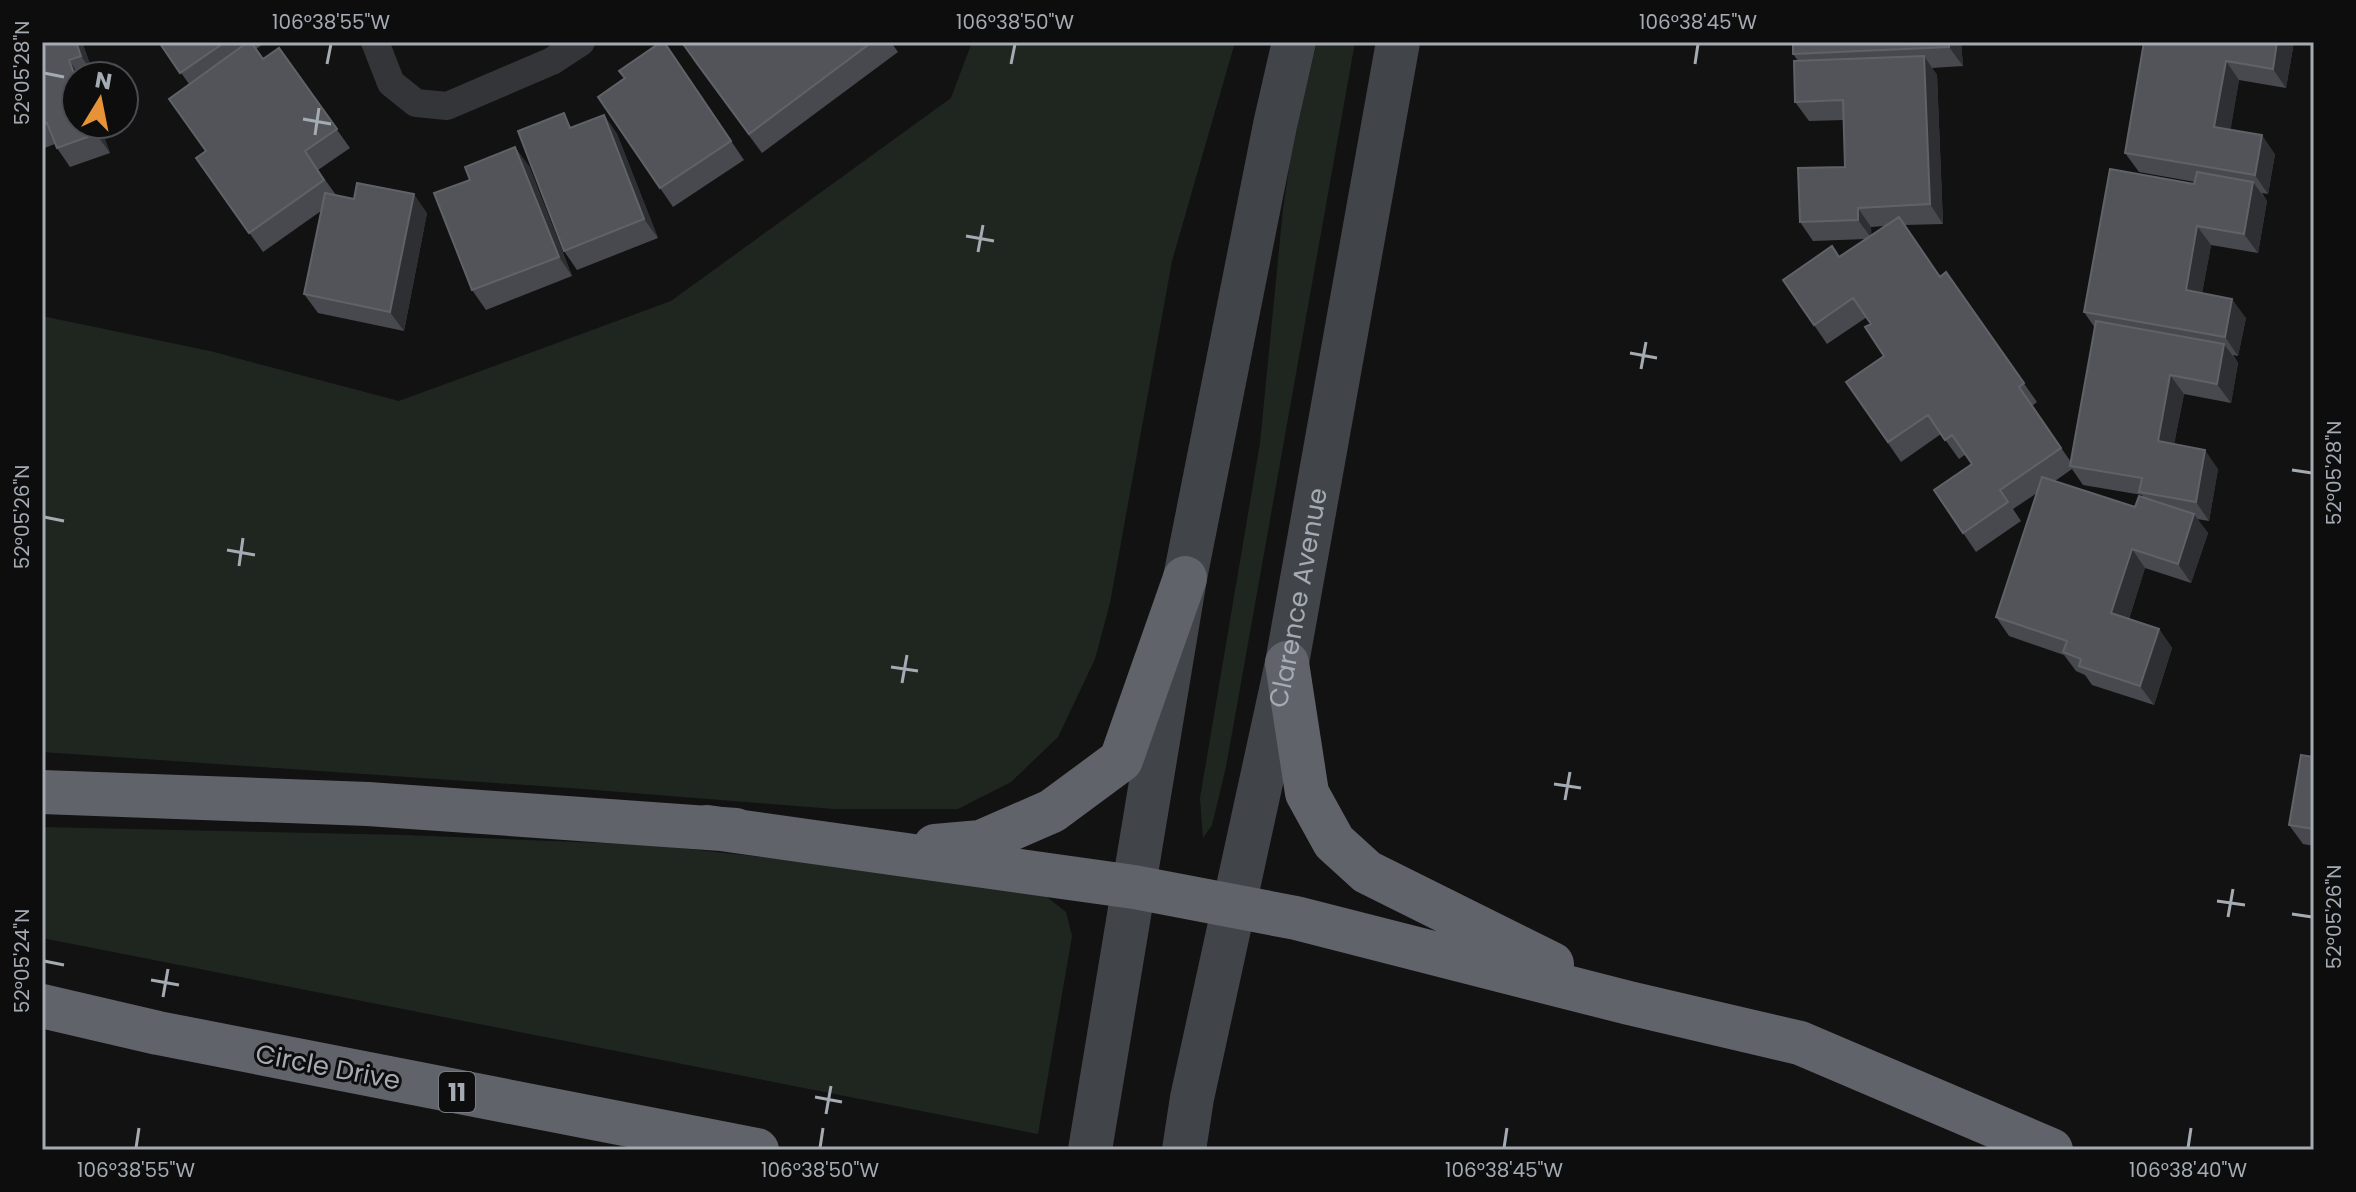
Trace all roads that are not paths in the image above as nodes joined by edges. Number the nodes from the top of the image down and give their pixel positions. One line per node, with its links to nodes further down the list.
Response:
1 (375, 42): 2 (lane)
2 (581, 42)
3 (1294, 42): 5 (main road)
4 (1398, 42): 6 (main road, Clarence Avenue)
5 (1185, 578): 8 (highway); 9 (main road)
6 (1287, 663): 10 (main road, Clarence Avenue); 11 (highway)
7 (42, 792): 8 (highway)
8 (707, 827): 9 (highway)
9 (1134, 887): 10 (highway); 16 (main road)
10 (1233, 907): 11 (highway); 17 (main road, Clarence Avenue)
11 (1629, 1003): 18 (highway)
12 (42, 1006): 14 (highway, Circle Drive / 11)
13 (42, 1025): 14 (highway, 11)
14 (158, 1033): 15 (highway, Circle Drive / 11)
15 (757, 1150)
16 (1090, 1150)
17 (1184, 1150)
18 (2051, 1150)

